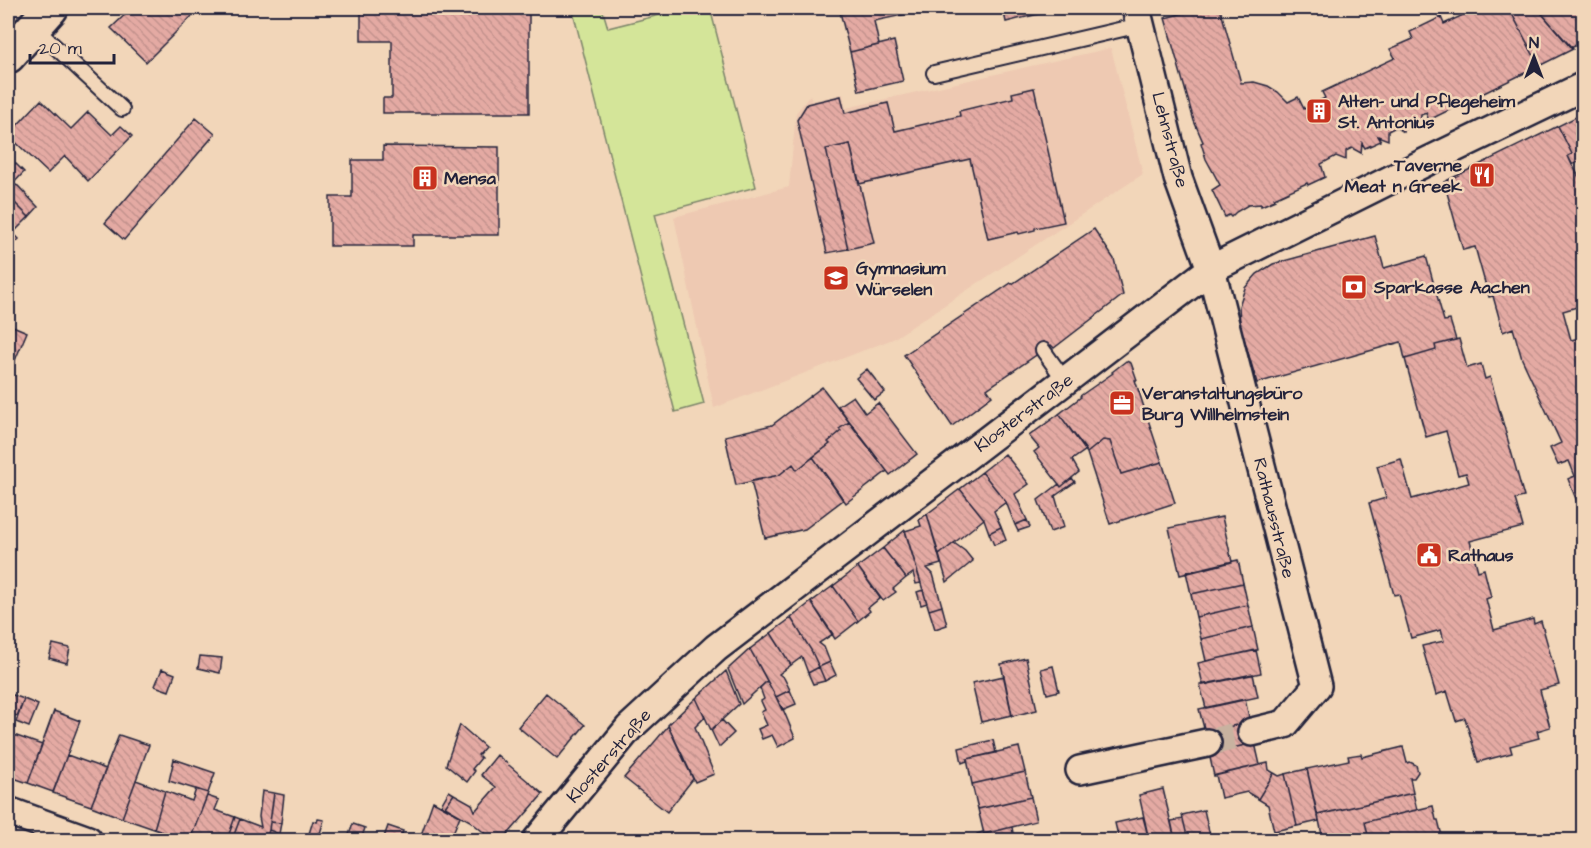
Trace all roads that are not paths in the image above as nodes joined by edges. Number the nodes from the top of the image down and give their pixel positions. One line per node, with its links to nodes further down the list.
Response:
1 (1138, 16): 4 (lane); 7 (street, Lehnstraße)
2 (43, 17): 3 (main road); 6 (lane)
3 (8, 56)
4 (934, 73)
5 (1584, 86): 7 (street, Klosterstraße)
6 (123, 109)
7 (1211, 269): 9 (street, Klosterstraße); 10 (street, Rathausstraße)
8 (1043, 350): 9 (lane)
9 (1065, 381): 15 (street, Klosterstraße)
10 (1252, 732)
11 (1207, 743): 12 (street)
12 (1080, 770)
13 (8, 811): 14 (street)
14 (88, 840)
15 (537, 840)

